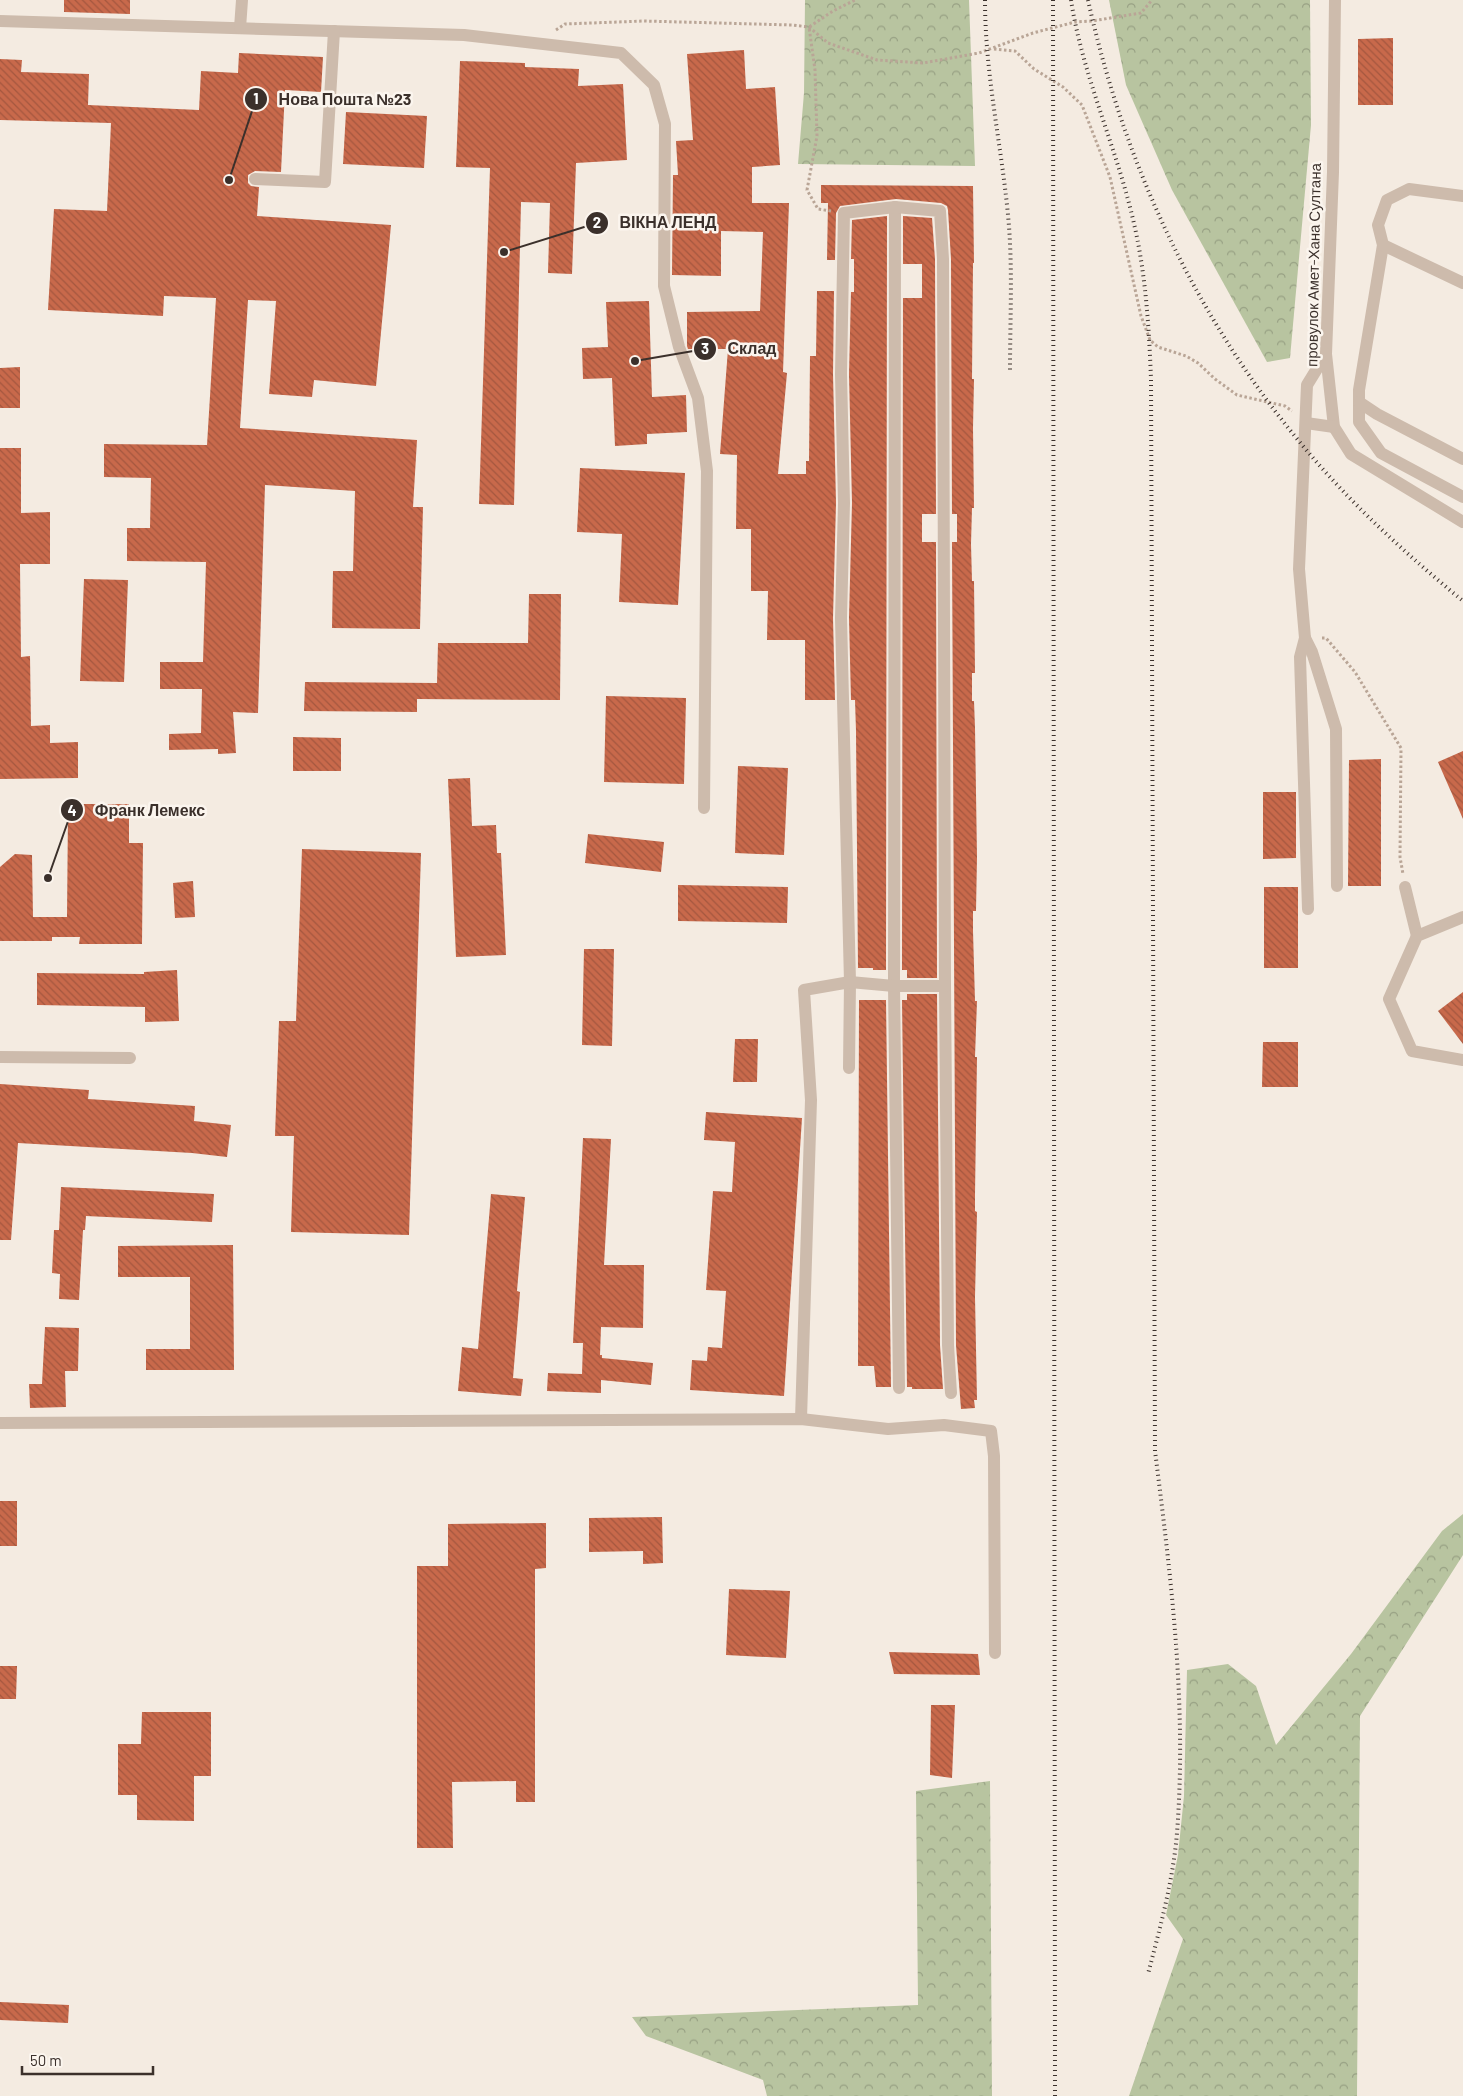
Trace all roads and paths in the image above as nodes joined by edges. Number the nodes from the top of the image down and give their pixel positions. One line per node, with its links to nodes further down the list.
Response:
1 (242, 0): 7 (street)
2 (855, 0): 6 (path)
3 (1152, 0): 10 (path)
4 (1335, 0): 17 (street, провулок Амет-Хана Султана)
5 (0, 21): 7 (street)
6 (809, 27): 9 (path); 10 (path); 14 (path)
7 (240, 28): 8 (street)
8 (334, 31): 9 (street); 11 (street)
9 (537, 43): 25 (street)
10 (991, 48): 19 (path)
11 (255, 179)
12 (1463, 196): 15 (street)
13 (895, 207): 14 (street); 32 (street); 33 (street)
14 (844, 213): 31 (street)
15 (1383, 245): 16 (street); 18 (street)
16 (1463, 283)
17 (1326, 354): 19 (street); 20 (street, провулок Амет-Хана Султана)
18 (1359, 402): 21 (street); 22 (street)
19 (1306, 423): 20 (street); 24 (street)
20 (1334, 427): 23 (street, провулок Амет-Хана Султана)
21 (1463, 459)
22 (1463, 497)
23 (1463, 522)
24 (1305, 638): 26 (street); 27 (path); 28 (street)
25 (704, 808)
26 (1337, 886)
27 (1405, 887): 30 (street)
28 (1308, 909)
29 (1463, 917): 30 (street)
30 (1417, 936): 36 (street)
31 (850, 982): 32 (street); 37 (street); 40 (street)
32 (894, 986): 33 (street); 38 (street)
33 (945, 986): 39 (street)
34 (0, 1057): 35 (street)
35 (130, 1058)
36 (1463, 1060)
37 (849, 1068)
38 (899, 1388)
39 (951, 1393)
40 (801, 1419): 41 (street); 42 (street)
41 (0, 1423)
42 (995, 1653)

